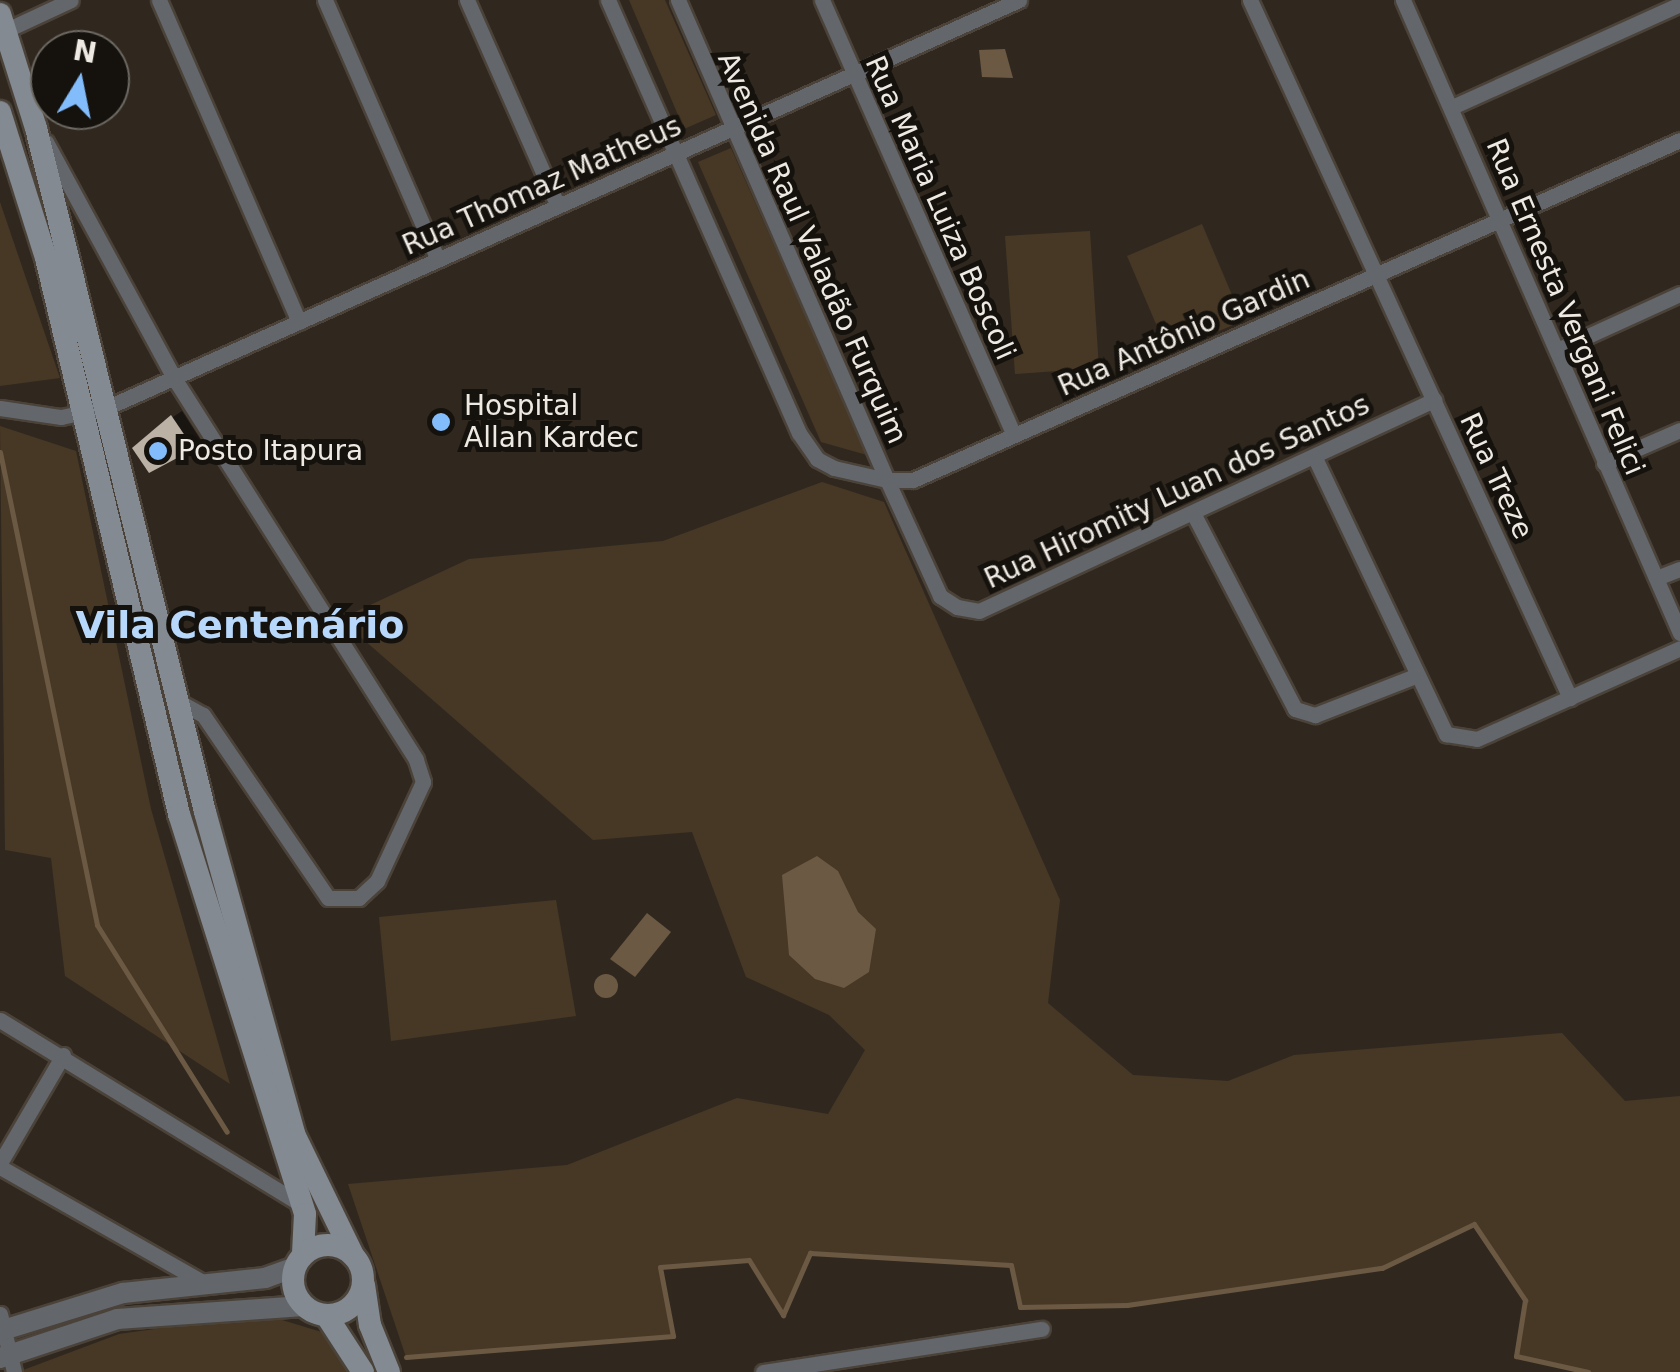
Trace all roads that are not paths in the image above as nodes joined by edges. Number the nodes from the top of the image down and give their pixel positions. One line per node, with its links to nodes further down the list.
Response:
1 (71, 0): 14 (street)
2 (159, 0): 31 (street)
3 (325, 0): 28 (street)
4 (466, 0): 26 (street)
5 (608, 0): 25 (street, Avenida Raul Valadão Furquim)
6 (678, 0): 20 (street, Avenida Raul Valadão Furquim)
7 (822, 0): 15 (street, Rua Maria Luiza Boscoli)
8 (970, 0): 13 (street)
9 (1020, 0): 13 (street, Rua Thomaz Matheus)
10 (1250, 0): 29 (street, Rua Treze)
11 (1403, 0): 16 (street, Rua Ernesta Vergani Felici)
12 (1680, 4): 16 (street)
13 (978, 18): 15 (street, Rua Thomaz Matheus)
14 (2, 26): 17 (main road)
15 (853, 74): 20 (street, Rua Thomaz Matheus); 39 (street, Rua Maria Luiza Boscoli)
16 (1452, 107): 27 (street, Rua Ernesta Vergani Felici)
17 (30, 110)
18 (0, 112): 23 (main road)
19 (30, 129): 23 (main road)
20 (731, 129): 25 (street, Rua Thomaz Matheus); 42 (street, Avenida Raul Valadão Furquim)
21 (37, 130): 33 (street)
22 (37, 130): 36 (main road)
23 (9, 134): 37 (main road)
24 (1680, 140): 27 (street, Rua Antônio Gardin)
25 (676, 154): 26 (street, Rua Thomaz Matheus); 42 (street, Avenida Raul Valadão Furquim)
26 (558, 206): 28 (street, Rua Thomaz Matheus)
27 (1499, 222): 29 (street, Rua Antônio Gardin); 32 (street, Rua Ernesta Vergani Felici)
28 (438, 260): 31 (street, Rua Thomaz Matheus)
29 (1372, 277): 34 (street, Rua Treze); 39 (street, Rua Antônio Gardin)
30 (1680, 294): 32 (street)
31 (298, 322): 33 (street, Rua Thomaz Matheus)
32 (1556, 350): 41 (street, Rua Ernesta Vergani Felici)
33 (174, 378): 36 (street, Rua Thomaz Matheus); 50 (street)
34 (1434, 400): 40 (street, Rua Hiromity Luan dos Santos); 49 (street, Rua Treze)
35 (0, 408): 37 (street, Rua Thomaz Matheus)
36 (108, 408): 37 (street, Rua Thomaz Matheus); 50 (main road)
37 (83, 414): 54 (main road)
38 (1680, 430): 41 (street)
39 (1014, 435): 42 (street, Rua Antônio Gardin)
40 (1316, 458): 43 (street, Rua Hiromity Luan dos Santos); 48 (street)
41 (1604, 463): 45 (street, Rua Ernesta Vergani Felici)
42 (886, 480): 43 (street, Rua Hiromity Luan dos Santos)
43 (1194, 513): 48 (street)
44 (1680, 569): 45 (street)
45 (1659, 577): 46 (street, Rua Ernesta Vergani Felici)
46 (1680, 634)
47 (1680, 648): 49 (street)
48 (1415, 676): 49 (street)
49 (1570, 698)
50 (178, 701): 55 (main road)
51 (0, 1020): 52 (street)
52 (63, 1055): 53 (street); 54 (street)
53 (0, 1165): 58 (street)
54 (302, 1205): 56 (main road)
55 (352, 1254): 56 (main road); 57 (main road)
56 (299, 1260): 58 (street); 59 (main road)
57 (363, 1280): 59 (main road); 65 (main road)
58 (206, 1284): 60 (street)
59 (315, 1311): 62 (street); 64 (main road)
60 (3, 1324): 62 (street)
61 (1042, 1330): 63 (street)
62 (8, 1361)
63 (806, 1369): 66 (street)
64 (362, 1372)
65 (388, 1372)
66 (763, 1372)

